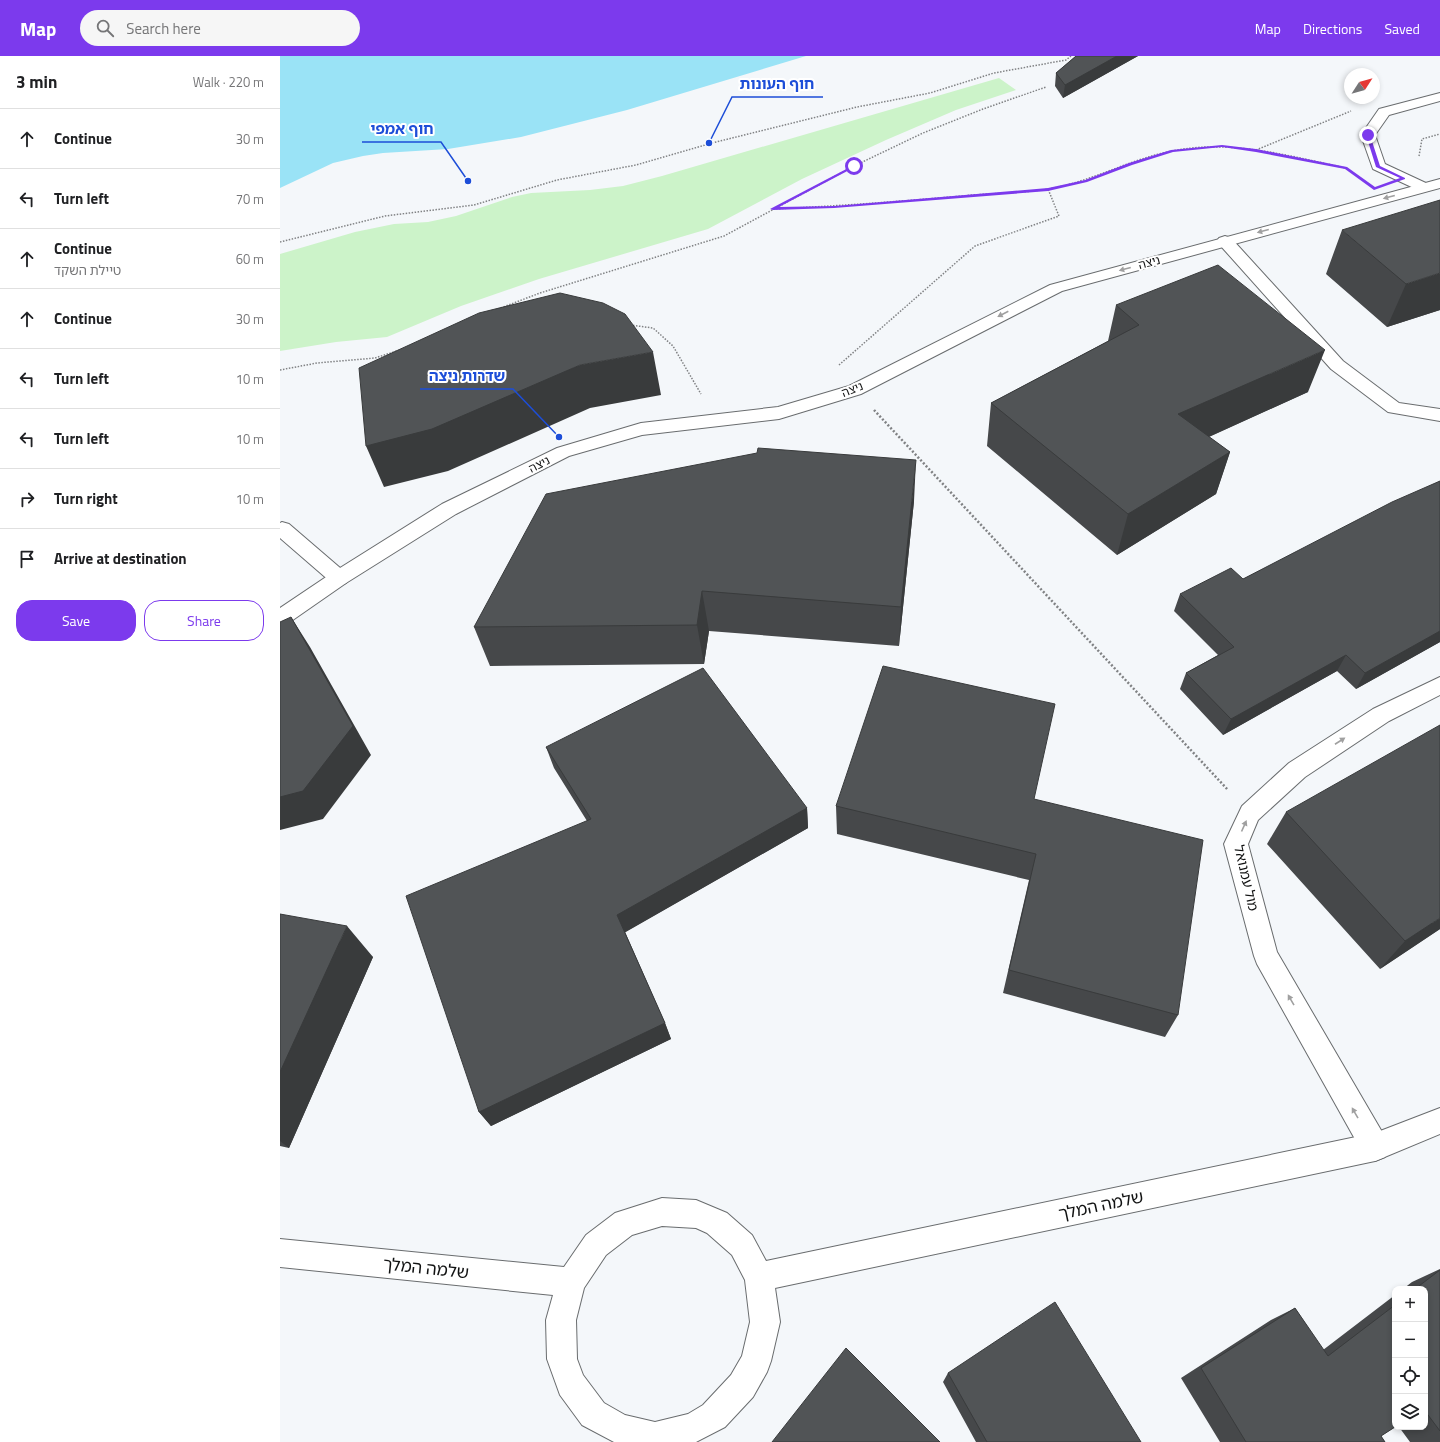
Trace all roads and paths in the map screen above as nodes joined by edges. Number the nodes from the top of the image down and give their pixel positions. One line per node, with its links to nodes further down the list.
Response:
1 (1070, 56): 10 (path)
2 (1046, 87): 8 (path)
3 (1440, 97): 6 (street)
4 (1352, 172): 7 (path)
5 (1440, 183): 6 (street, ניצה)
6 (1423, 188): 9 (street, ניצה, one-way to 9)
7 (1048, 189): 8 (path); 16 (path)
8 (773, 209): 11 (path)
9 (1225, 241): 18 (street, ניצה, one-way to 18); 20 (street)
10 (280, 242)
11 (540, 293): 12 (path); 13 (path)
12 (546, 298)
13 (495, 310)
14 (628, 325): 19 (path)
15 (405, 348): 17 (path)
16 (839, 365)
17 (280, 370)
18 (855, 390): 22 (street, ניצה); 25 (path)
19 (703, 398)
20 (1440, 414)
21 (282, 529): 22 (street)
22 (339, 578): 23 (street, ניצה)
23 (280, 618)
24 (1440, 685): 25 (street, מול עמנואל, one-way to 24)
25 (1250, 813): 27 (street, מול עמנואל, one-way to 25)
26 (1440, 1121): 27 (street, שלמה המלך)
27 (1375, 1147): 29 (street, שלמה המלך)
28 (280, 1254): 30 (street, שלמה המלך)
29 (759, 1277): 30 (street); 31 (street)
30 (571, 1282): 31 (street)
31 (619, 1436)

